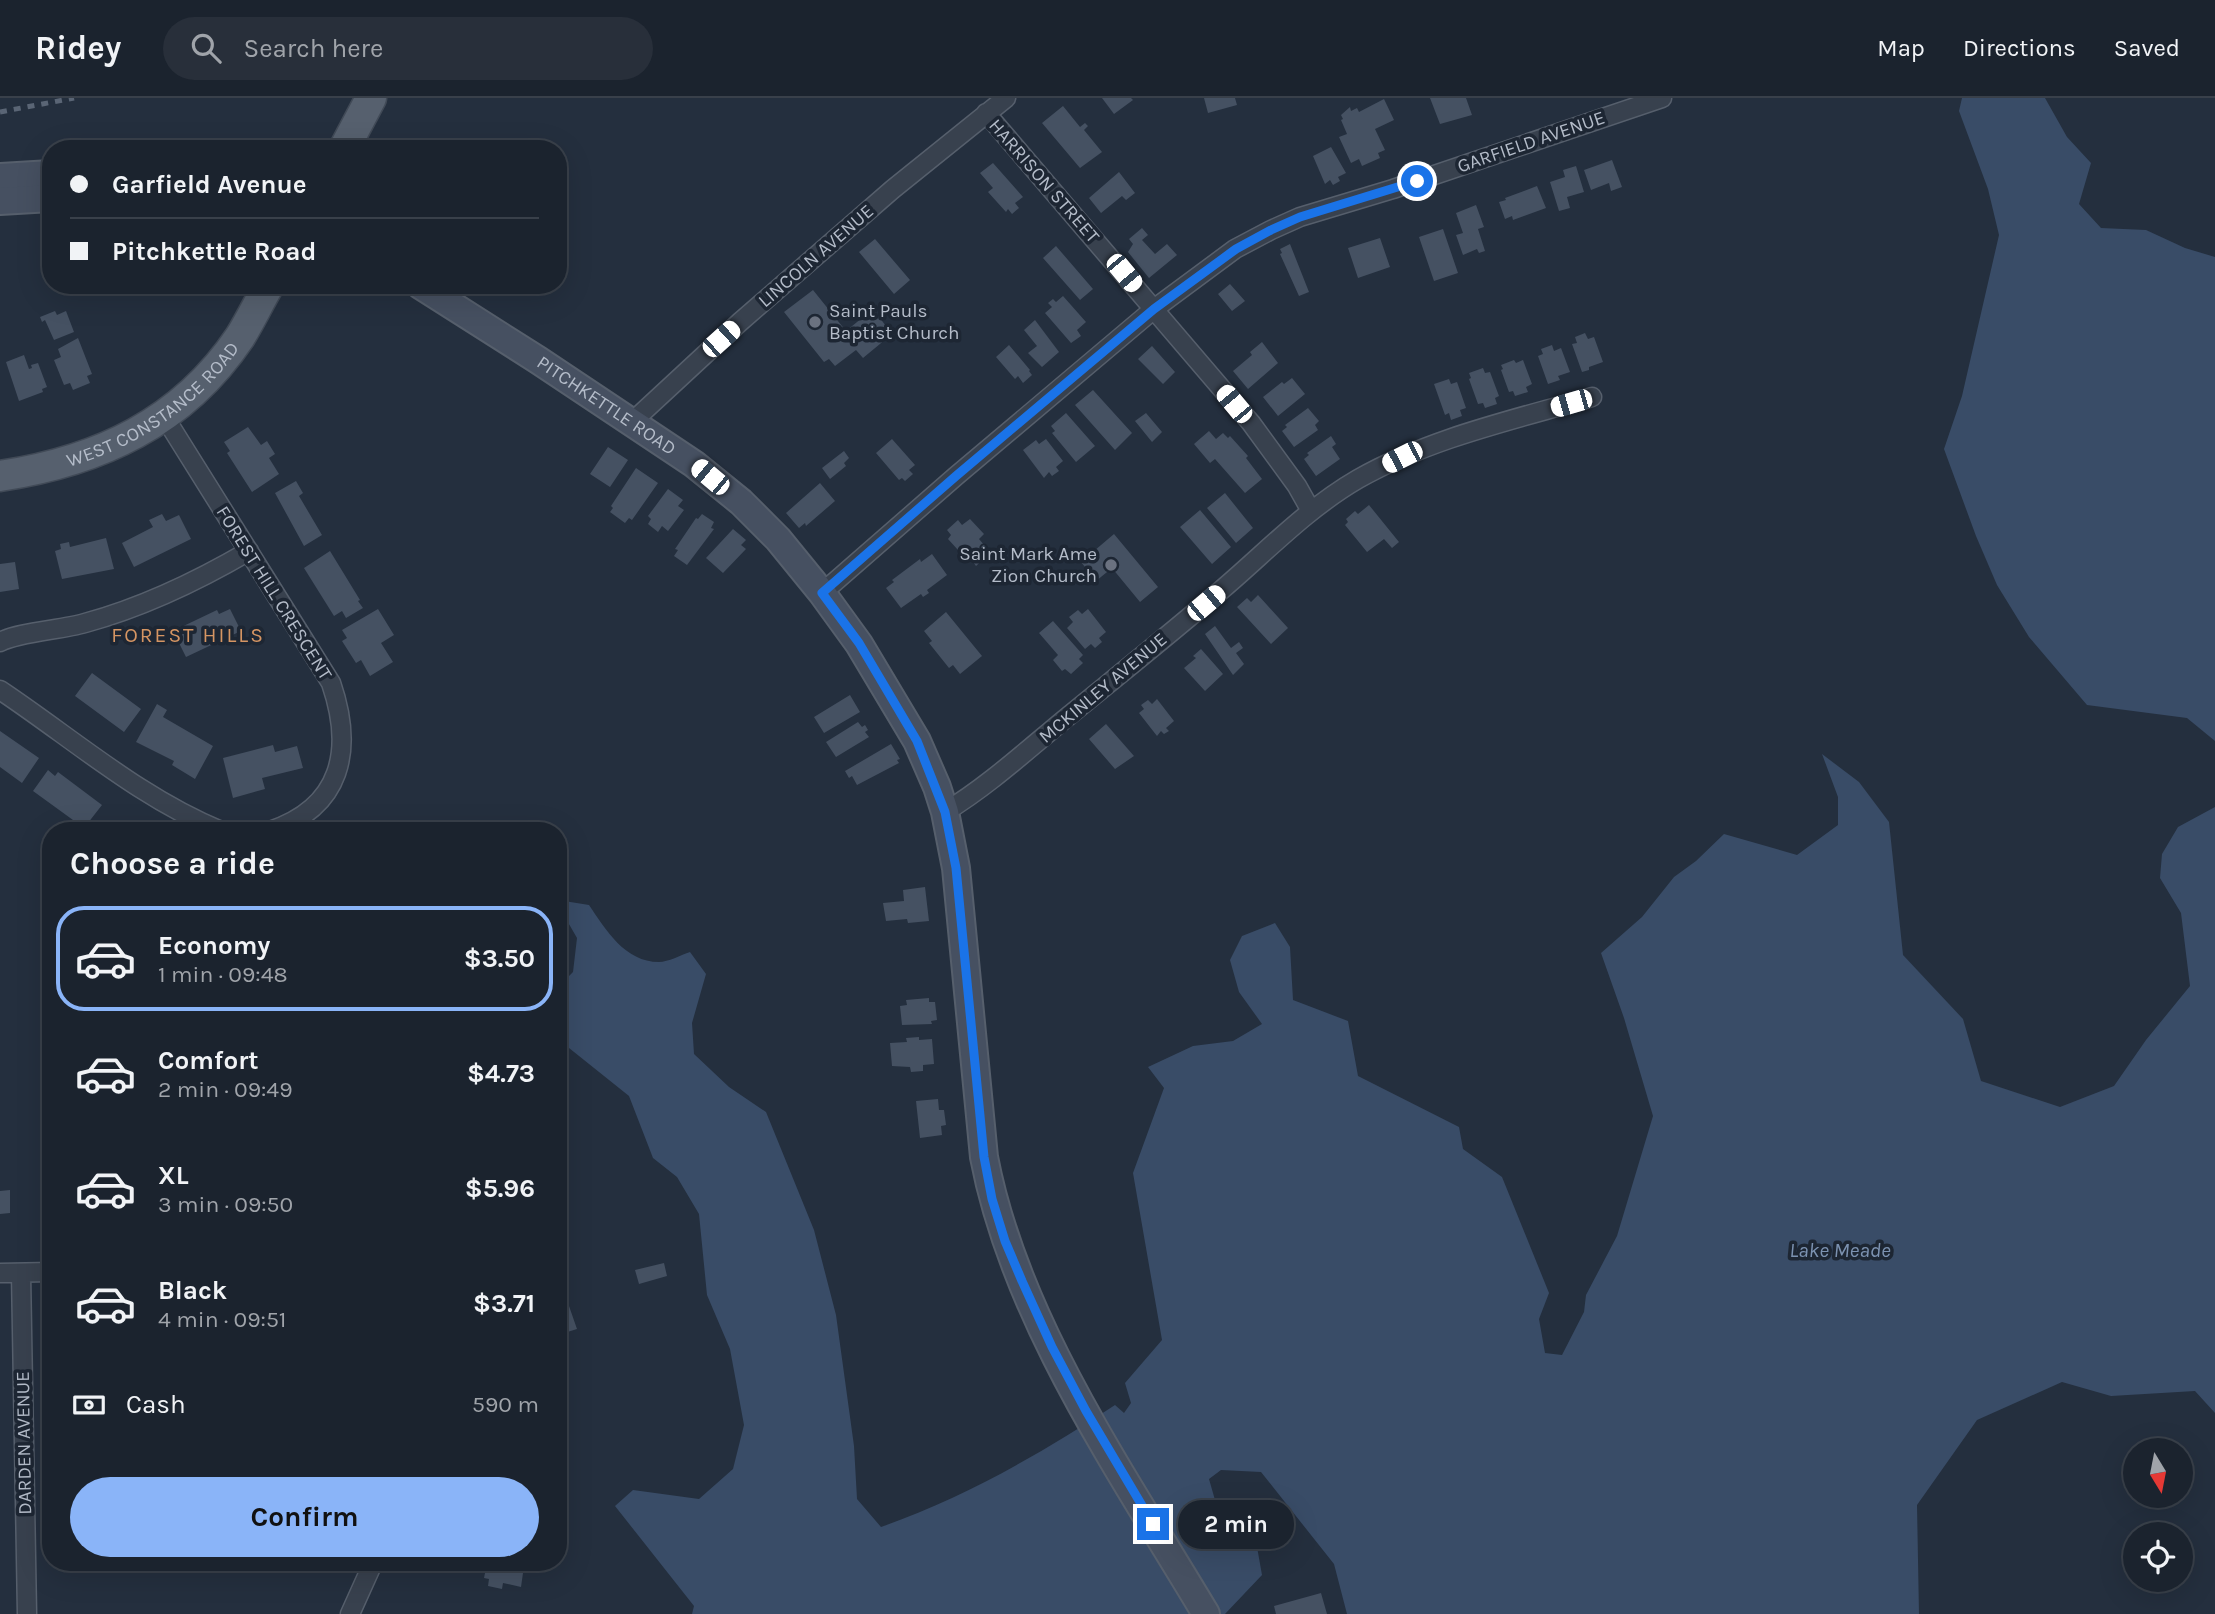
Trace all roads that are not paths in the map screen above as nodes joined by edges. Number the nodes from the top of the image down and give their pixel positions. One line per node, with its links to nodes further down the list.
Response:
1 (371, 98): 5 (main road)
2 (1006, 98): 4 (street, LINCOLN AVENUE)
3 (1662, 98): 12 (street, GARFIELD AVENUE)
4 (986, 113): 12 (street, HARRISON STREET); 15 (street, LINCOLN AVENUE)
5 (349, 140)
6 (42, 175): 7 (main road)
7 (0, 177)
8 (42, 199): 9 (main road)
9 (0, 201)
10 (264, 294): 14 (main road, WEST CONSTANCE ROAD)
11 (434, 294): 15 (main road, PITCHKETTLE ROAD)
12 (1154, 309): 17 (street, HARRISON STREET); 19 (street, GARFIELD AVENUE)
13 (1592, 397): 17 (street, MCKINLEY AVENUE)
14 (164, 416): 16 (main road, WEST CONSTANCE ROAD); 18 (street, FOREST HILL CRESCENT)
15 (632, 422): 19 (main road, PITCHKETTLE ROAD)
16 (0, 476)
17 (1311, 511): 22 (street, MCKINLEY AVENUE)
18 (249, 551): 20 (street); 23 (street, FOREST HILL CRESCENT)
19 (822, 593): 22 (main road, PITCHKETTLE ROAD)
20 (0, 642)
21 (0, 690): 24 (street)
22 (945, 812): 33 (main road, PITCHKETTLE ROAD)
23 (303, 816): 25 (street, FOREST HILL CRESCENT); 26 (lane)
24 (200, 822)
25 (294, 822)
26 (307, 822)
27 (42, 1272): 29 (street)
28 (0, 1273): 29 (street)
29 (21, 1273): 31 (street, DARDEN AVENUE)
30 (369, 1571): 32 (street)
31 (27, 1614)
32 (350, 1614)
33 (1206, 1614)

